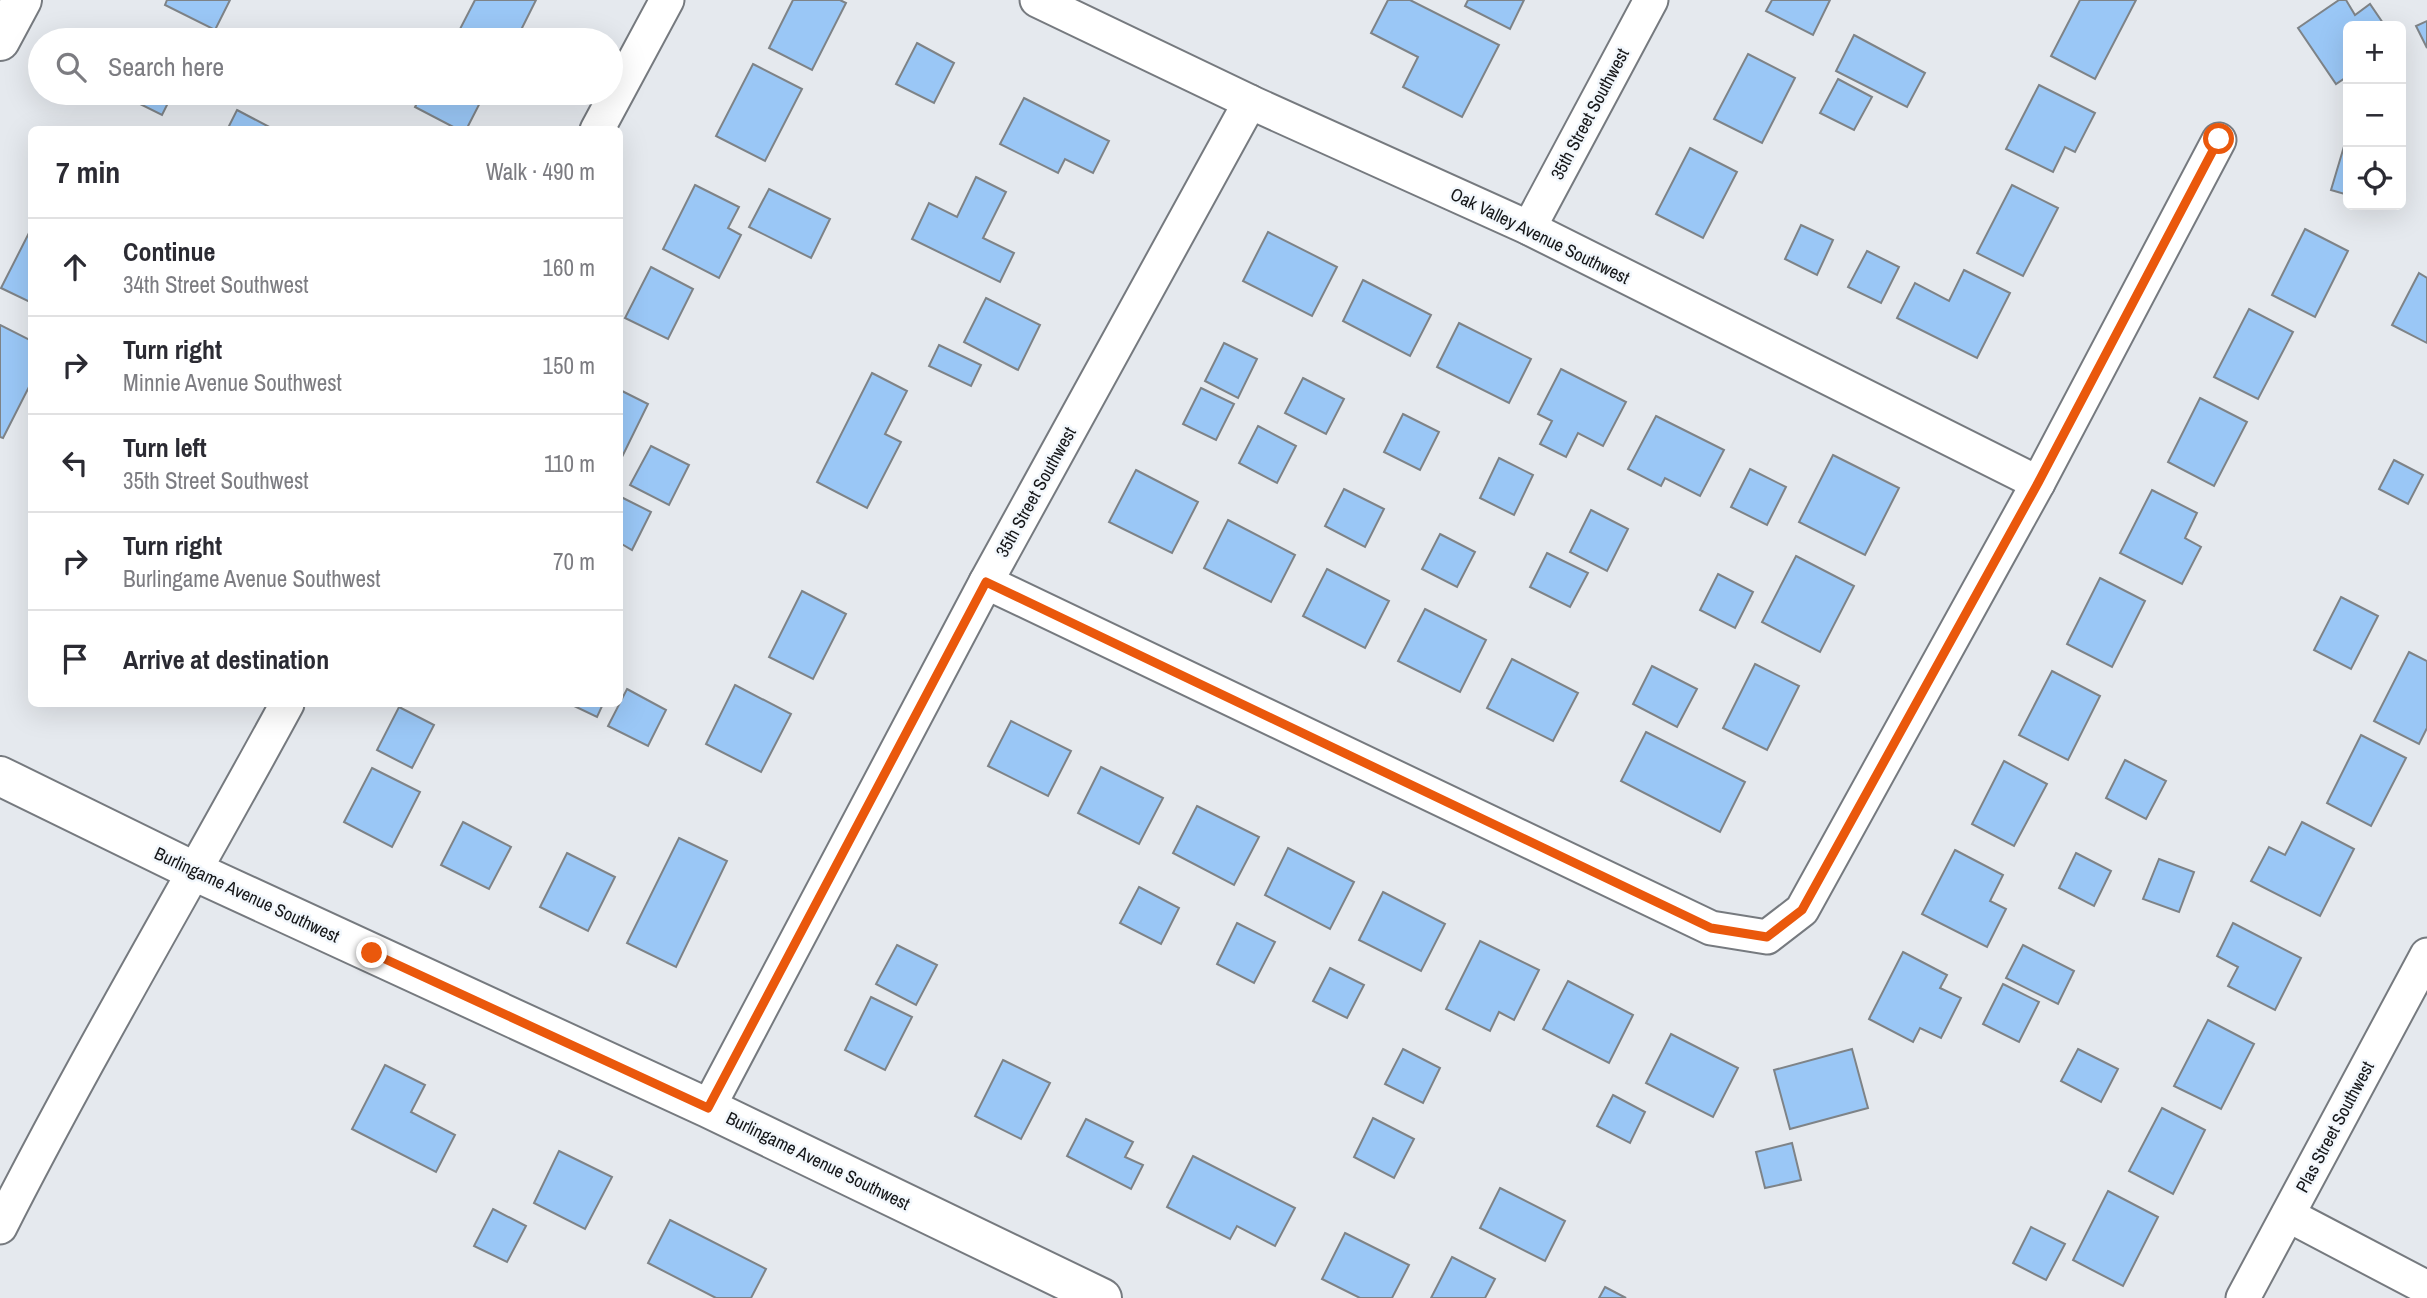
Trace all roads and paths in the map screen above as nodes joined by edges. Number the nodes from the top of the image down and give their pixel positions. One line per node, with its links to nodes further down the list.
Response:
1 (22, 0): 5 (street)
2 (667, 0): 6 (street)
3 (1037, 0): 7 (street, Oak Valley Avenue Southwest)
4 (1651, 0): 11 (street, 35th Street Southwest)
5 (0, 41)
6 (623, 82)
7 (1250, 102): 11 (street, Oak Valley Avenue Southwest); 13 (street, 35th Street Southwest)
8 (610, 105): 9 (street)
9 (599, 126)
10 (2219, 139): 12 (street)
11 (1529, 228): 12 (street, Oak Valley Avenue Southwest)
12 (2038, 483): 13 (street)
13 (986, 582): 18 (street, 35th Street Southwest)
14 (285, 707): 16 (street)
15 (0, 776): 16 (street, Burlingame Avenue Southwest)
16 (196, 872): 18 (street, Burlingame Avenue Southwest); 20 (street)
17 (2427, 956): 19 (street, Plas Street Southwest)
18 (708, 1108): 22 (street, Burlingame Avenue Southwest)
19 (2287, 1215): 21 (street); 23 (street, Plas Street Southwest)
20 (0, 1227)
21 (2427, 1288)
22 (1102, 1298)
23 (2243, 1298)

